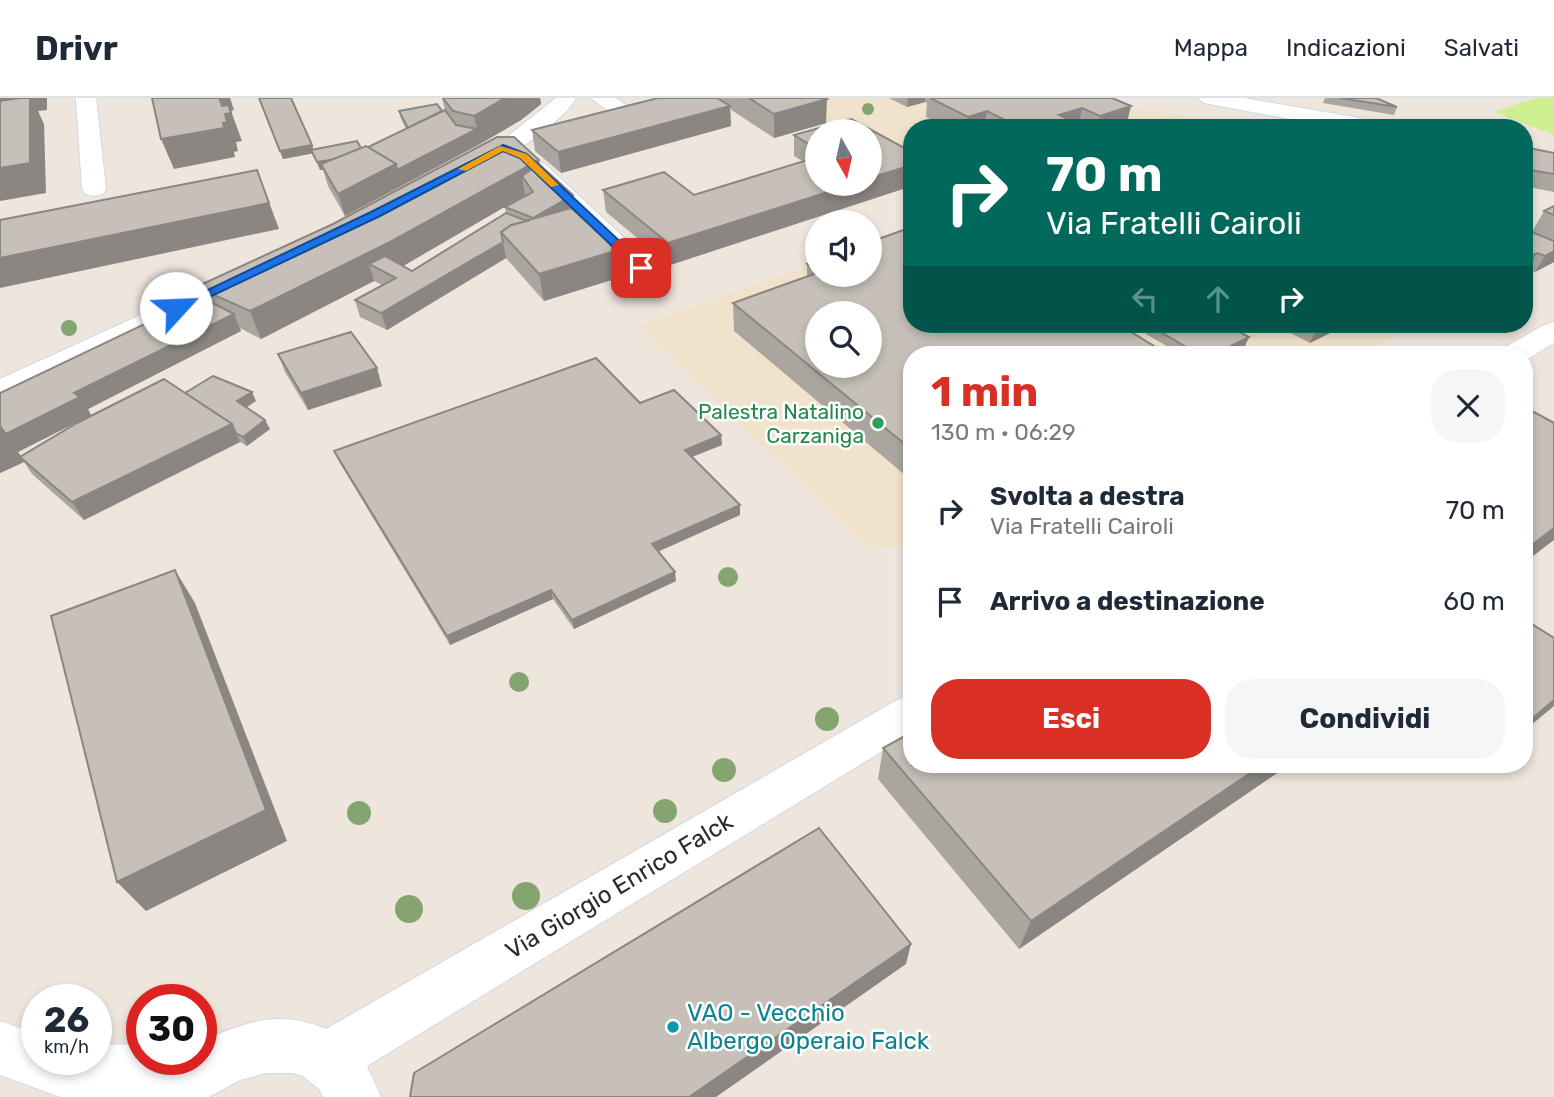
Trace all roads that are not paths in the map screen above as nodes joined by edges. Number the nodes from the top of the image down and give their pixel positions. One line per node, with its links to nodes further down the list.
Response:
1 (86, 98): 10 (street)
2 (566, 98): 8 (street)
3 (1209, 98): 6 (street)
4 (653, 107): 5 (street)
5 (602, 109)
6 (1327, 119)
7 (565, 129): 8 (street)
8 (509, 145): 9 (street); 12 (street)
9 (454, 173)
10 (94, 189)
11 (276, 261): 15 (street)
12 (641, 268)
13 (1554, 331): 14 (street)
14 (1528, 346)
15 (0, 391)
16 (903, 718): 18 (street, Via Giorgio Enrico Falck)
17 (0, 1048): 19 (street)
18 (340, 1078): 19 (street)
19 (181, 1083)

